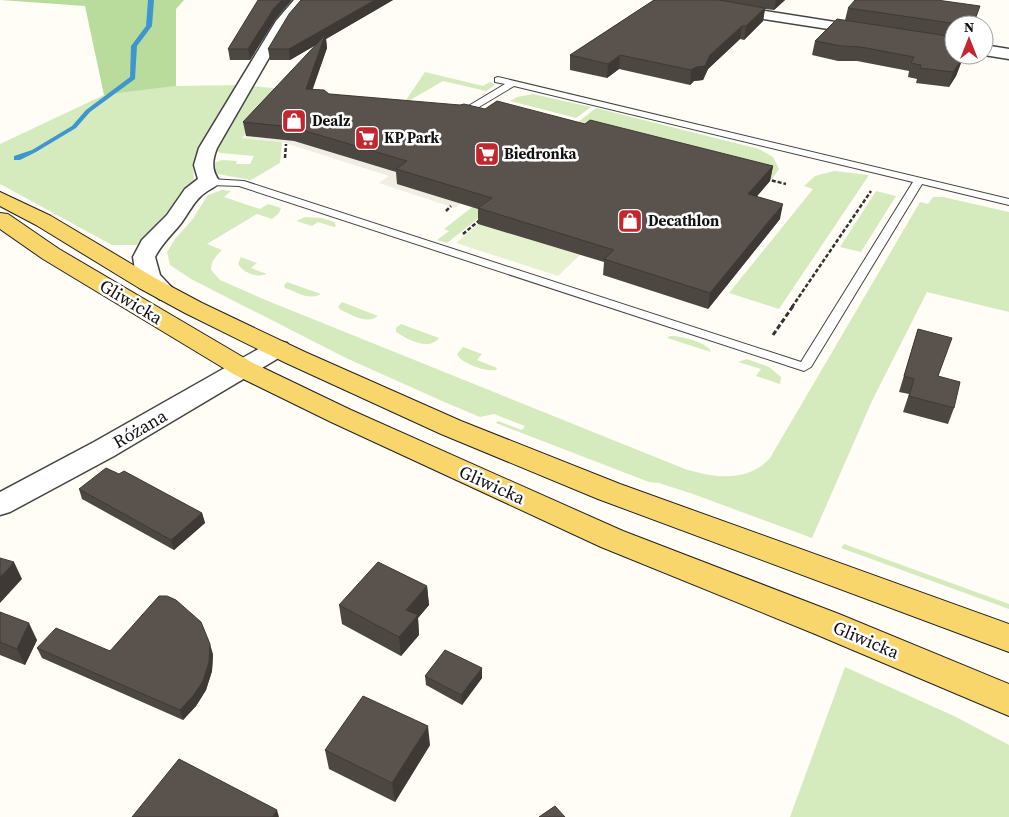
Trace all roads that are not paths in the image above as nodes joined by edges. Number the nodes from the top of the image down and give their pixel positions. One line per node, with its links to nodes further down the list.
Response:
1 (302, 0): 10 (street)
2 (667, 0): 3 (street)
3 (883, 33)
4 (994, 52): 5 (street)
5 (1009, 54)
6 (498, 80): 7 (lane)
7 (514, 83): 8 (lane); 9 (lane)
8 (443, 112)
9 (919, 181): 10 (lane); 12 (lane)
10 (210, 182): 14 (street, Gliwicka)
11 (0, 198): 14 (main road, Gliwicka)
12 (1009, 202)
13 (0, 219): 16 (main road, Gliwicka)
14 (167, 294): 15 (main road, Gliwicka)
15 (278, 348): 16 (street, Różana); 18 (main road, Gliwicka)
16 (244, 369): 17 (street, Różana); 19 (main road, Gliwicka)
17 (0, 506)
18 (1009, 638)
19 (1000, 698)

